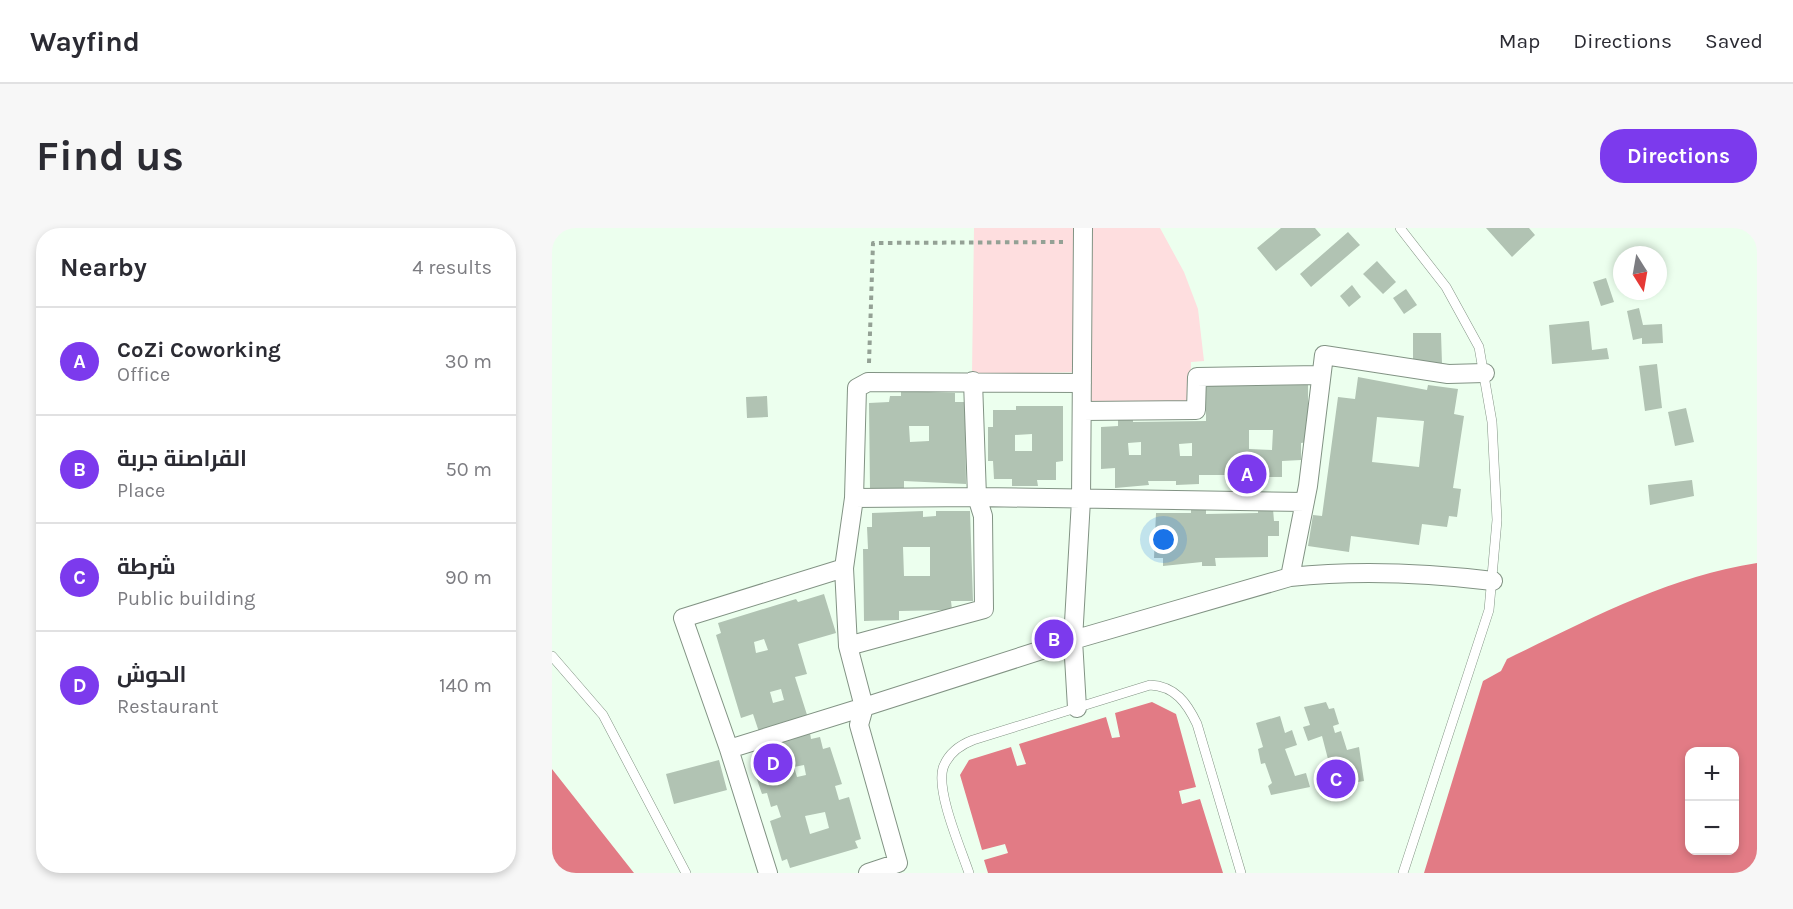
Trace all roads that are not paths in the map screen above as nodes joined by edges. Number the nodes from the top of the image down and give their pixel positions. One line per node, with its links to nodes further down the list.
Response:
1 (1400, 228): 3 (lane)
2 (1083, 235): 6 (street)
3 (1485, 373): 4 (street); 14 (lane)
4 (1321, 375): 7 (street); 11 (street)
5 (973, 381): 6 (street); 8 (street); 9 (street)
6 (1082, 383): 7 (street)
7 (1082, 411): 10 (street)
8 (977, 496): 9 (street); 10 (street); 16 (street)
9 (854, 498): 12 (street)
10 (1081, 500): 11 (street); 15 (street)
11 (1305, 502): 13 (street)
12 (844, 568): 16 (street); 20 (street)
13 (1290, 577): 14 (street); 15 (street)
14 (1493, 581): 26 (lane)
15 (1073, 640): 18 (street); 19 (street)
16 (848, 646): 18 (street)
17 (552, 656): 21 (lane)
18 (864, 707): 20 (street); 23 (street)
19 (1077, 708): 24 (lane); 25 (lane)
20 (729, 749): 22 (street)
21 (686, 873)
22 (768, 873)
23 (868, 873)
24 (969, 873)
25 (1241, 873)
26 (1402, 873)

